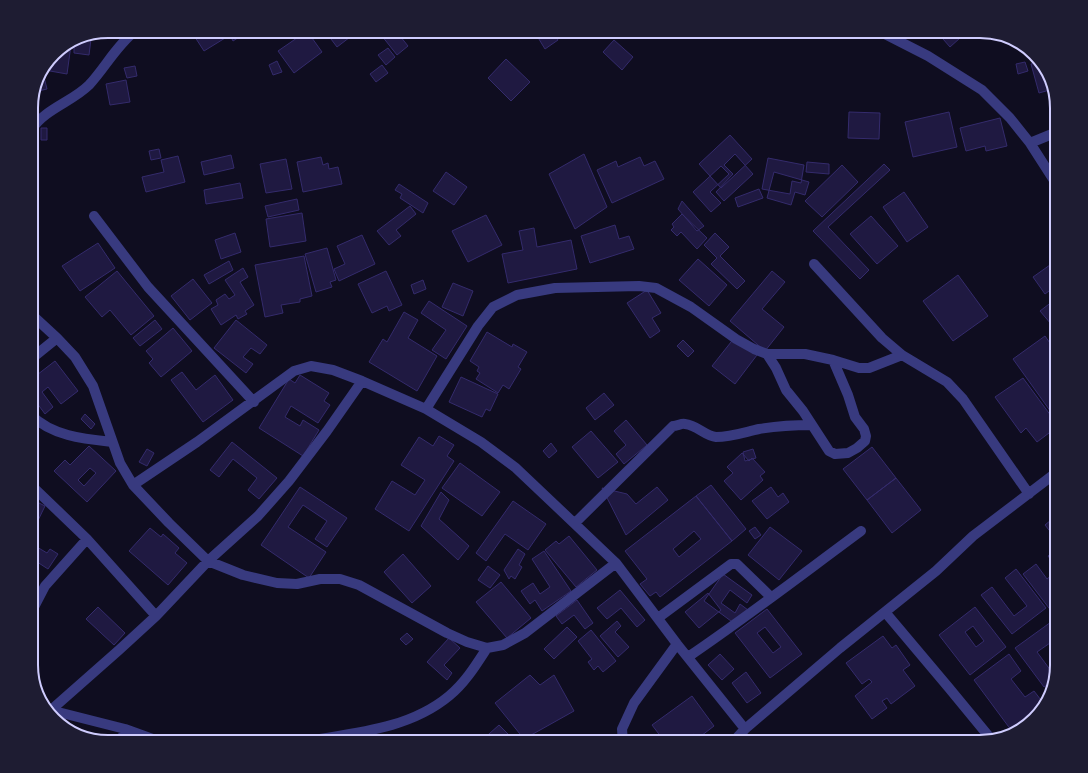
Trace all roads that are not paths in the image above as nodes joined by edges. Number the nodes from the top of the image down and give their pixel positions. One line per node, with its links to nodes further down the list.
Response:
1 (125, 38): 3 (street)
2 (893, 38): 5 (street)
3 (38, 123)
4 (1050, 135): 5 (street)
5 (1030, 143): 6 (street)
6 (1050, 174)
7 (94, 216): 16 (street)
8 (814, 264): 13 (street)
9 (38, 320): 10 (street)
10 (57, 338): 11 (street); 20 (street)
11 (38, 353)
12 (767, 354): 14 (street); 17 (street); 19 (street)
13 (902, 356): 14 (street); 24 (street)
14 (833, 360): 19 (street)
15 (362, 381): 16 (street); 17 (street); 28 (street)
16 (254, 402): 22 (street)
17 (426, 410): 25 (street)
18 (38, 422): 20 (street)
19 (812, 426): 25 (street)
20 (112, 442): 22 (street)
21 (1050, 478): 24 (street)
22 (133, 485): 28 (street)
23 (38, 492): 27 (street)
24 (1029, 494): 32 (street)
25 (575, 523): 29 (street)
26 (861, 531): 30 (street)
27 (87, 539): 31 (street); 33 (street)
28 (208, 561): 33 (street); 36 (street)
29 (616, 562): 34 (street); 36 (street)
30 (771, 597): 34 (street); 37 (street)
31 (38, 600)
32 (885, 612): 41 (street); 47 (street)
33 (156, 616): 38 (street)
34 (658, 618): 35 (street)
35 (677, 644): 37 (street); 45 (street)
36 (487, 648): 44 (street)
37 (688, 657): 41 (street)
38 (51, 706)
39 (55, 711): 40 (street)
40 (126, 729): 42 (street); 43 (street)
41 (745, 729): 46 (street)
42 (124, 735)
43 (142, 735)
44 (340, 735)
45 (622, 735)
46 (739, 735)
47 (987, 735)

